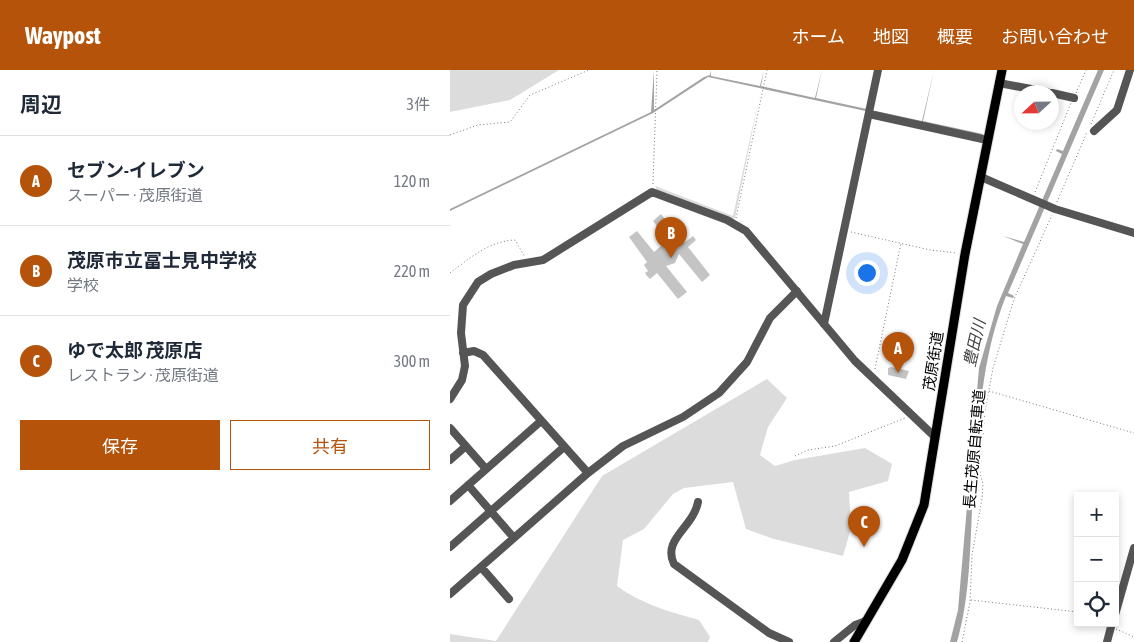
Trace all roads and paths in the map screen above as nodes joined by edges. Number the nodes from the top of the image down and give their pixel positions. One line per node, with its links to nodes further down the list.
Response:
1 (589, 70): 15 (path)
2 (657, 70): 18 (path)
3 (767, 70): 21 (path)
4 (878, 70): 13 (street)
5 (1002, 70): 9 (main road, 茂原街道)
6 (1086, 70): 12 (path)
7 (1114, 70): 20 (path, 長生茂原自転車道)
8 (1130, 70): 14 (street)
9 (999, 83): 10 (street); 16 (main road, 茂原街道)
10 (1014, 86)
11 (1059, 95): 12 (street)
12 (1074, 98): 19 (path)
13 (869, 114): 16 (street); 22 (street)
14 (1094, 130)
15 (450, 135)
16 (988, 140): 17 (main road, 茂原街道)
17 (981, 177): 19 (street); 25 (main road, 茂原街道)
18 (652, 192): 21 (street); 26 (street)
19 (1032, 200): 20 (street)
20 (1055, 209): 23 (street); 32 (path, 長生茂原自転車道)
21 (735, 224): 28 (street)
22 (844, 230): 24 (path); 29 (street)
23 (1134, 233)
24 (900, 243): 25 (path); 31 (path)
25 (965, 254): 38 (main road, 茂原街道)
26 (528, 262): 27 (path); 30 (street)
27 (450, 272)
28 (797, 291): 29 (street); 44 (street)
29 (824, 324): 31 (street)
30 (463, 352): 33 (street); 35 (street)
31 (873, 378): 34 (street)
32 (988, 391): 37 (path); 55 (path, 長生茂原自転車道)
33 (450, 398)
34 (912, 415): 38 (street); 41 (path)
35 (541, 421): 40 (street); 43 (street)
36 (450, 428): 39 (street)
37 (1134, 434)
38 (935, 436): 58 (main road, 茂原街道)
39 (466, 446): 42 (street); 43 (street)
40 (564, 447): 44 (street); 48 (street)
41 (795, 456)
42 (450, 460)
43 (486, 468): 45 (street)
44 (588, 473): 49 (street)
45 (468, 485): 46 (street); 48 (street)
46 (450, 501)
47 (698, 502): 62 (street)
48 (491, 511): 49 (street); 50 (street)
49 (514, 538): 52 (street)
50 (450, 547)
51 (1134, 548): 56 (street)
52 (482, 567): 53 (street); 54 (street)
53 (450, 594)
54 (509, 599)
55 (970, 600): 57 (path); 66 (path, 長生茂原自転車道)
56 (1119, 601)
57 (1074, 612)
58 (866, 621): 64 (street); 65 (main road, 茂原街道)
59 (1111, 627): 67 (street)
60 (1116, 627): 61 (path)
61 (1134, 637)
62 (774, 639): 63 (street)
63 (789, 642)
64 (834, 642)
65 (854, 642)
66 (962, 642)
67 (1107, 642)

